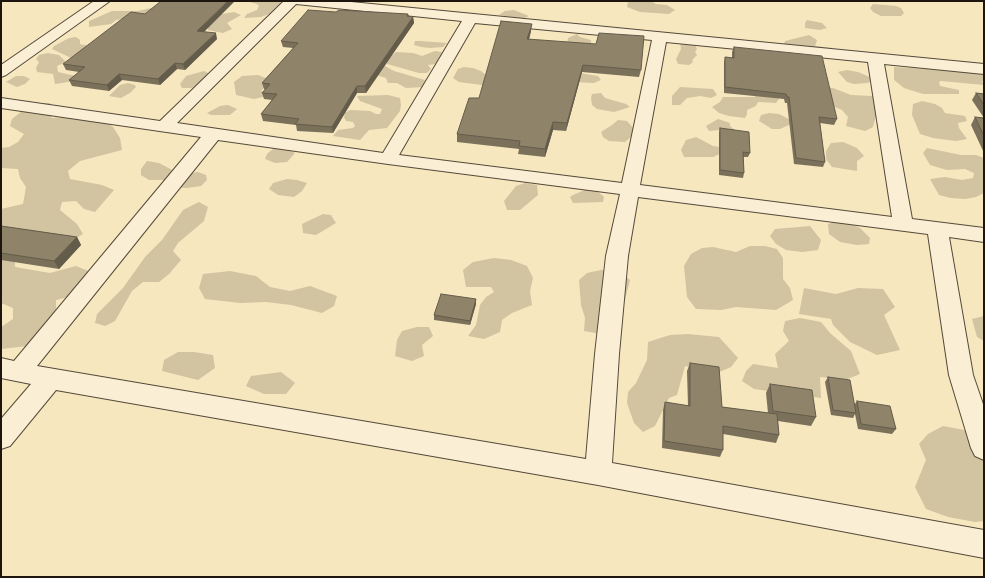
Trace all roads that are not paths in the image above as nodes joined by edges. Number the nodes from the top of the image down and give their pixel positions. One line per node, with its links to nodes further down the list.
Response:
1 (103, 1): 8 (street)
2 (292, 1): 11 (street)
3 (300, 1): 4 (street)
4 (472, 18): 5 (street); 13 (street)
5 (660, 37): 6 (street); 14 (street)
6 (875, 58): 7 (street); 15 (street)
7 (984, 69)
8 (1, 72)
9 (9, 104): 10 (street); 11 (street)
10 (1, 119)
11 (164, 127): 12 (street)
12 (213, 134): 13 (street); 18 (street)
13 (388, 159): 14 (street)
14 (630, 189): 15 (street); 22 (street)
15 (902, 223): 16 (street)
16 (937, 228): 17 (street); 21 (street)
17 (984, 235)
18 (10, 370): 19 (street)
19 (50, 379): 20 (street); 22 (street)
20 (1, 438)
21 (984, 448)
22 (598, 472): 23 (street)
23 (984, 544)

